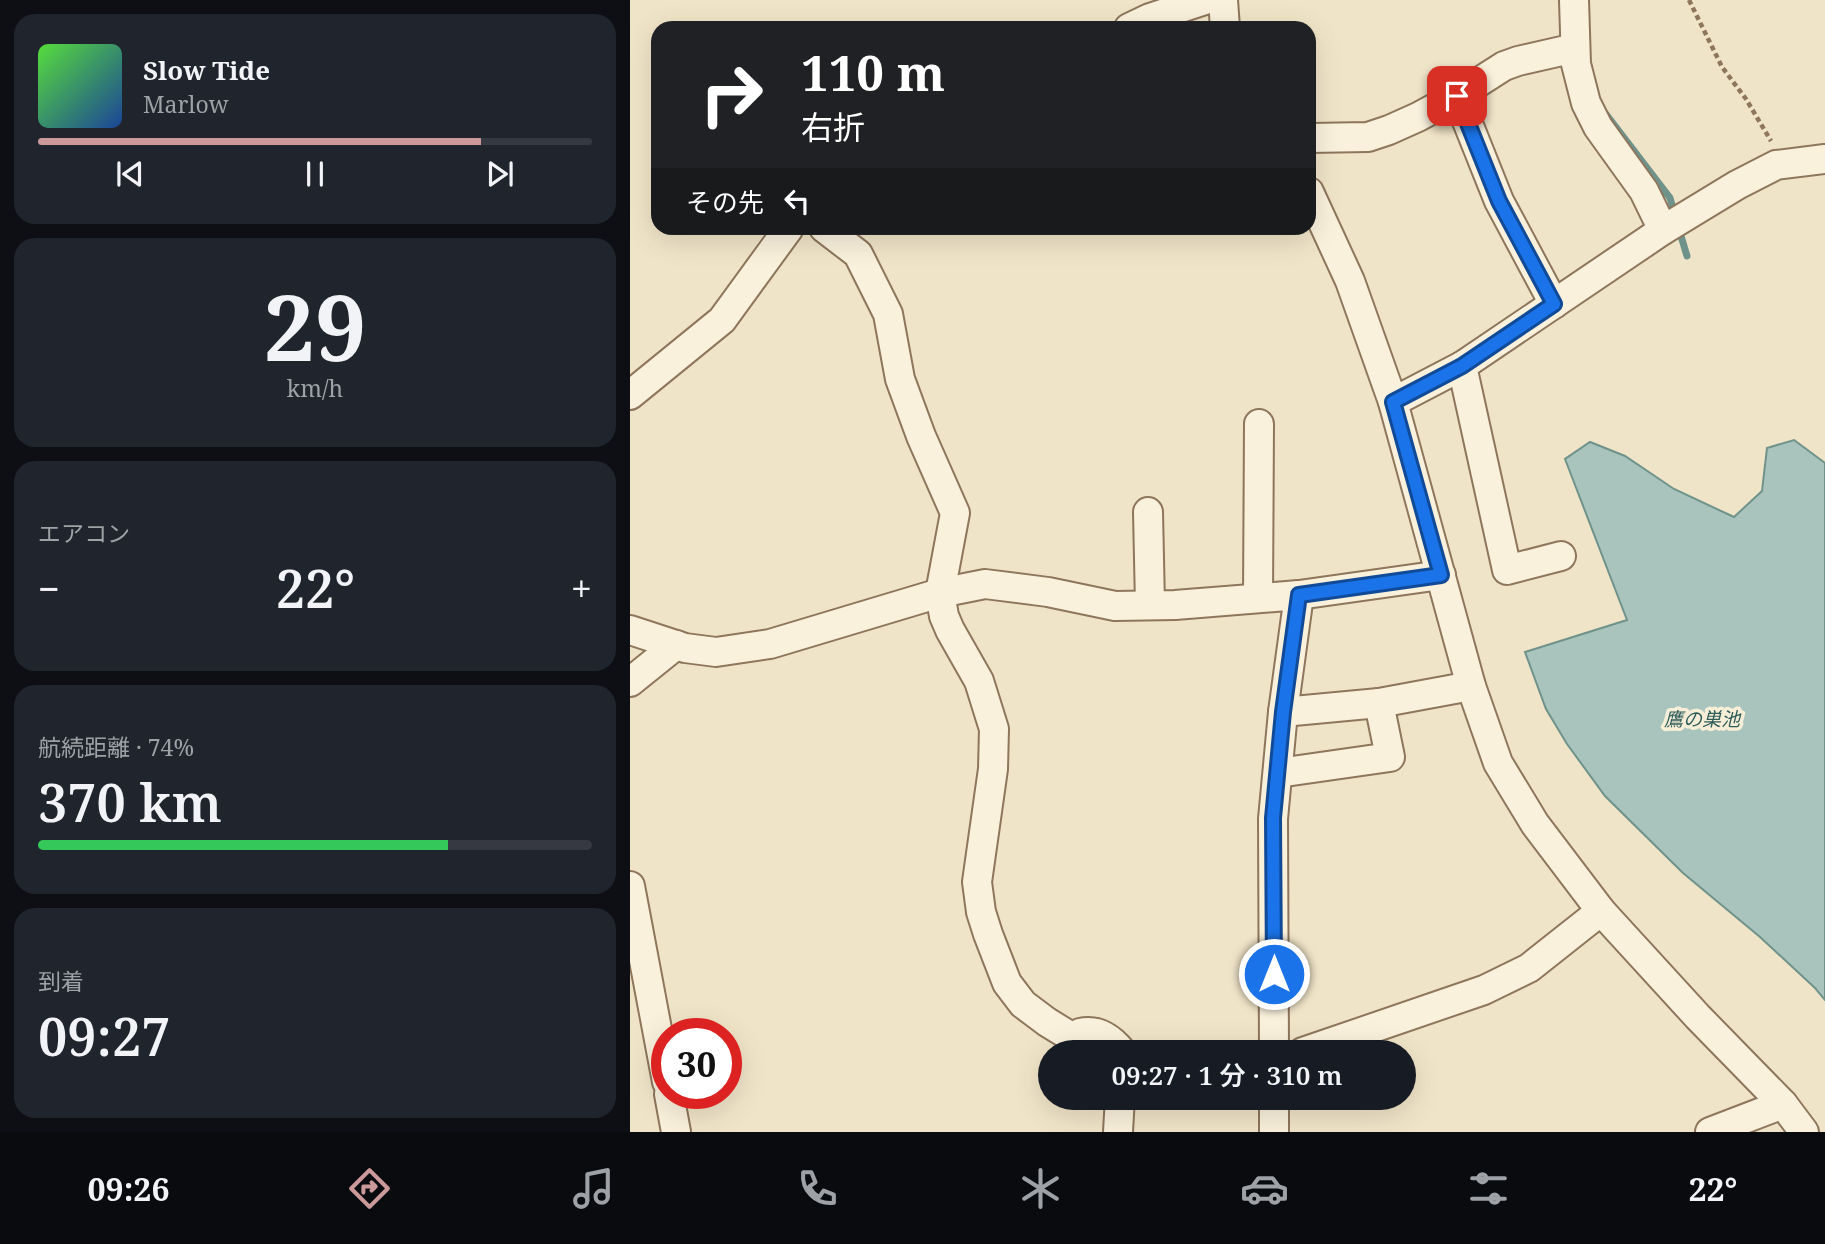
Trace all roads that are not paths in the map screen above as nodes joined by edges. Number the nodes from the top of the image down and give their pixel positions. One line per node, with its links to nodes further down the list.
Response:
1 (1205, 0): 4 (street)
2 (1223, 0): 5 (street)
3 (1574, 0): 6 (street)
4 (1144, 21)
5 (1224, 21)
6 (1575, 48): 7 (street); 11 (street)
7 (1457, 96): 8 (street); 14 (street)
8 (1316, 138)
9 (1825, 159): 11 (street)
10 (1316, 207): 17 (street)
11 (1663, 230): 14 (street)
12 (784, 235): 16 (street)
13 (833, 235): 22 (street)
14 (1554, 304): 15 (street)
15 (1462, 366): 17 (street); 20 (street)
16 (630, 396)
17 (1393, 402): 21 (street)
18 (1259, 424): 24 (street)
19 (1148, 512): 25 (street)
20 (1561, 555)
21 (1441, 575): 23 (street); 29 (street)
22 (940, 593): 25 (street); 27 (street); 36 (street)
23 (1299, 595): 24 (street); 31 (street)
24 (1258, 598): 25 (street)
25 (1150, 605)
26 (630, 630): 27 (street)
27 (676, 645): 28 (street)
28 (630, 682)
29 (1471, 687): 30 (street); 34 (street)
30 (1379, 704): 31 (street); 32 (street)
31 (1283, 712): 32 (street)
32 (1278, 773): 39 (street)
33 (630, 886): 35 (street)
34 (1601, 911): 40 (street); 41 (street)
35 (655, 1018)
36 (1072, 1036): 37 (street); 38 (street)
37 (1078, 1040)
38 (1109, 1040)
39 (1274, 1040)
40 (1338, 1040)
41 (1783, 1104): 48 (street); 49 (street)
42 (672, 1109): 45 (street)
43 (1119, 1110): 46 (street)
44 (1274, 1110): 47 (street)
45 (676, 1132)
46 (1118, 1132)
47 (1274, 1132)
48 (1710, 1132)
49 (1804, 1132)

